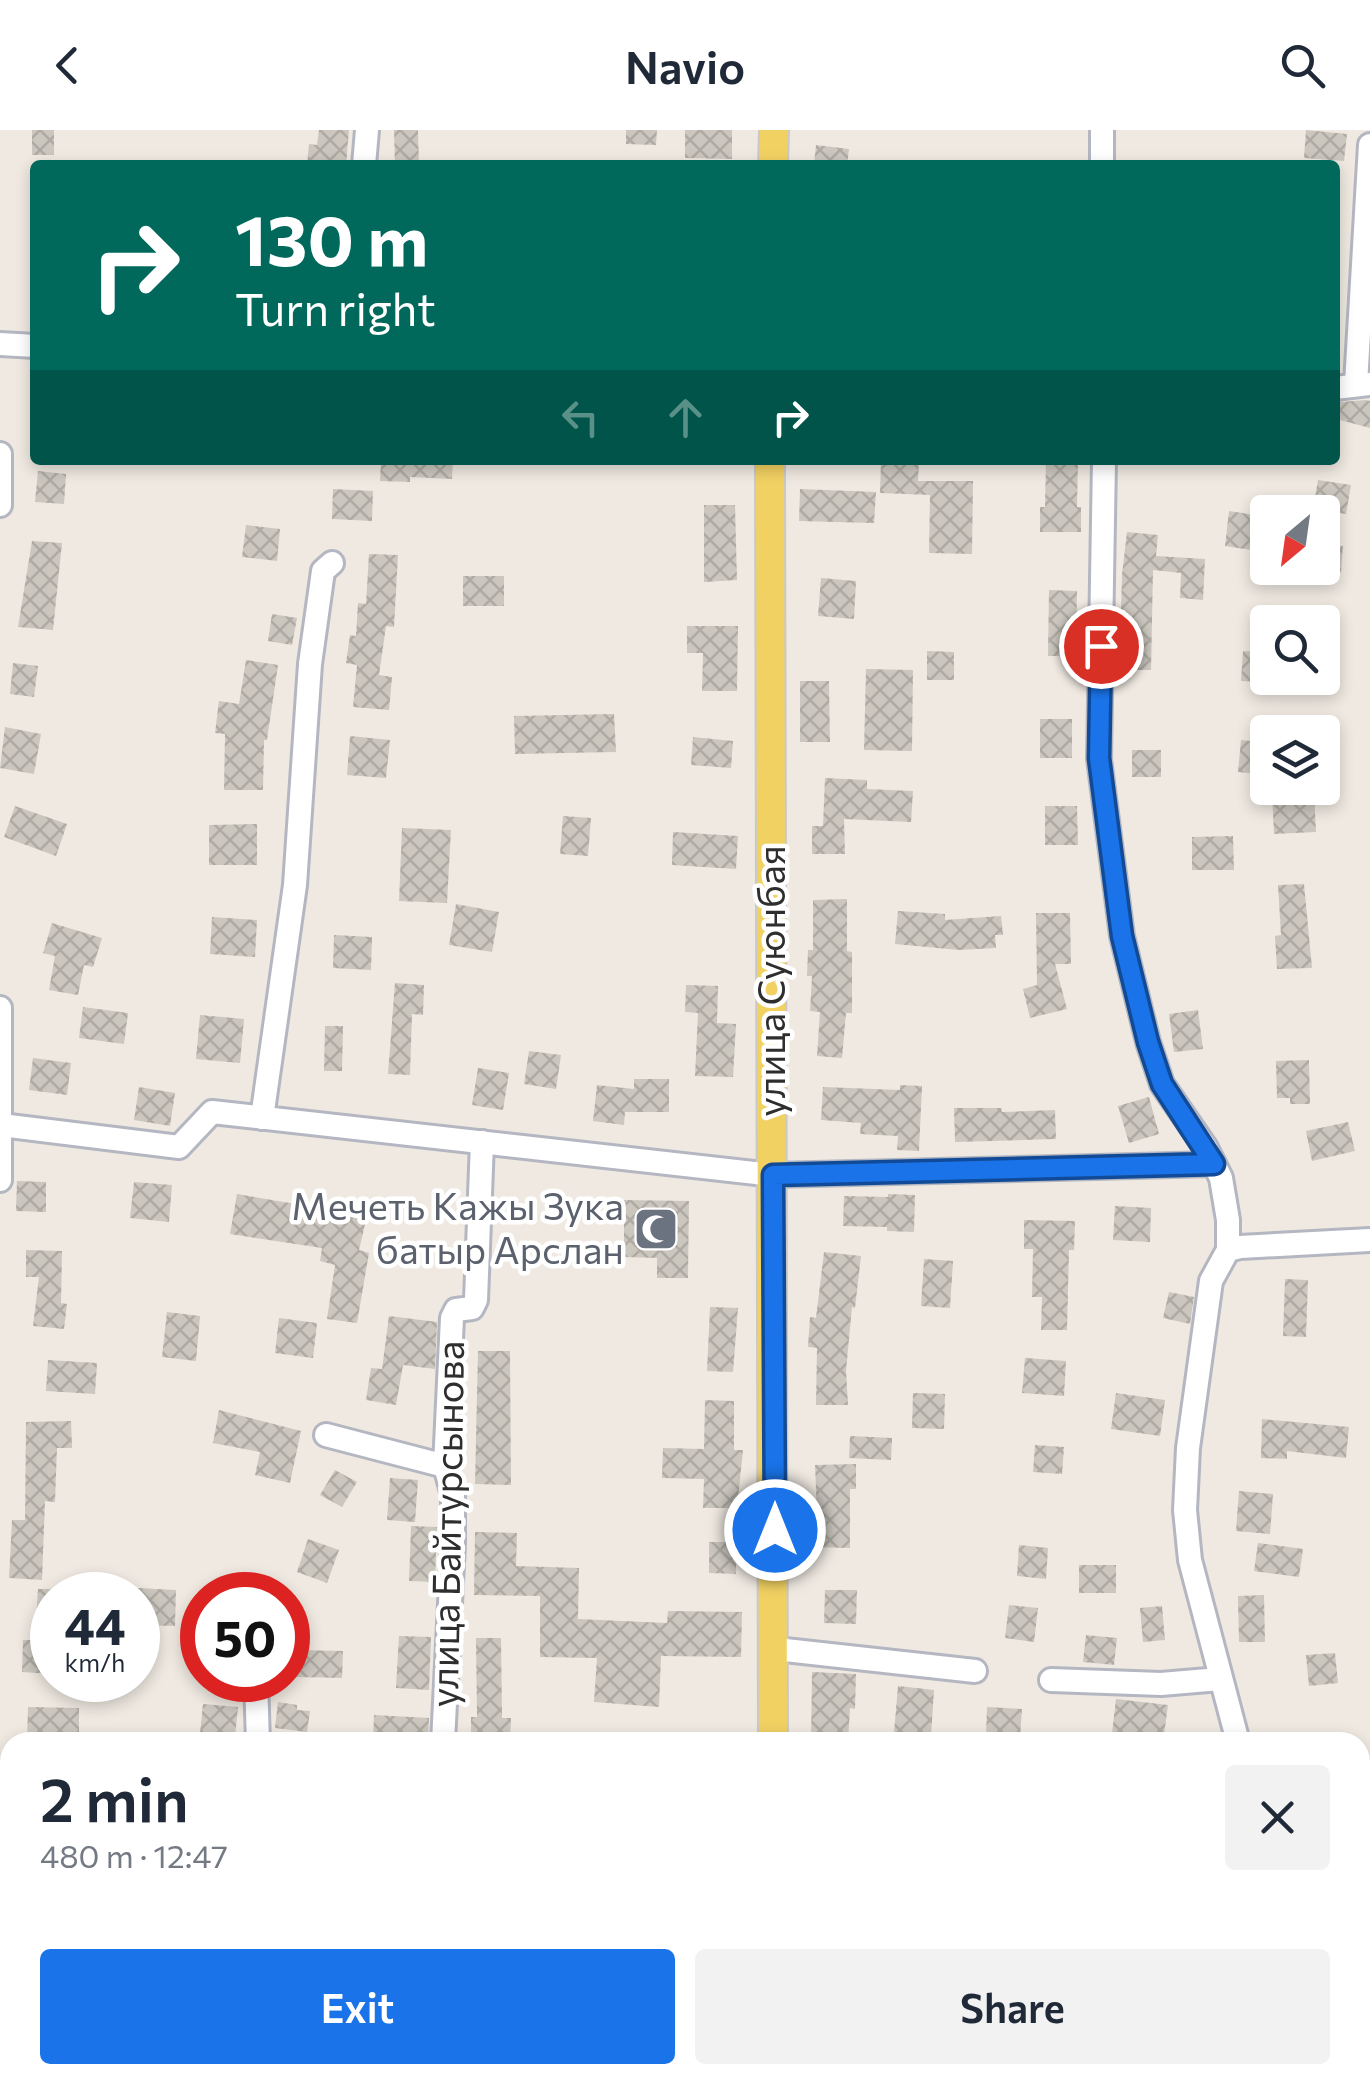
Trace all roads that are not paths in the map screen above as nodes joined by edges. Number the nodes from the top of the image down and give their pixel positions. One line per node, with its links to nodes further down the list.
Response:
1 (367, 130): 5 (street)
2 (774, 130): 6 (main road)
3 (1102, 130): 7 (street)
4 (1370, 145): 10 (street)
5 (364, 160)
6 (774, 160)
7 (1102, 160)
8 (0, 344): 9 (street)
9 (30, 346)
10 (1354, 385)
11 (0, 454): 14 (street)
12 (770, 465): 21 (main road, улица Суюнбая)
13 (1104, 465): 20 (street)
14 (0, 504)
15 (332, 563): 17 (street)
16 (0, 1008): 18 (street)
17 (262, 1118): 18 (street); 19 (street)
18 (2, 1125): 22 (street)
19 (482, 1142): 21 (street); 26 (street, улица Байтурсынова)
20 (1214, 1164): 21 (street); 24 (street)
21 (773, 1175): 27 (main road, улица Суюнбая)
22 (0, 1180)
23 (1370, 1240): 24 (street)
24 (1228, 1250): 29 (street)
25 (326, 1435): 26 (street)
26 (445, 1466): 33 (street, улица Байтурсынова)
27 (776, 1649): 28 (street); 34 (main road, улица Суюнбая)
28 (975, 1671)
29 (1220, 1679): 30 (street); 35 (street)
30 (1051, 1680)
31 (257, 1702): 32 (street)
32 (258, 1732)
33 (444, 1732)
34 (773, 1732)
35 (1235, 1732)

